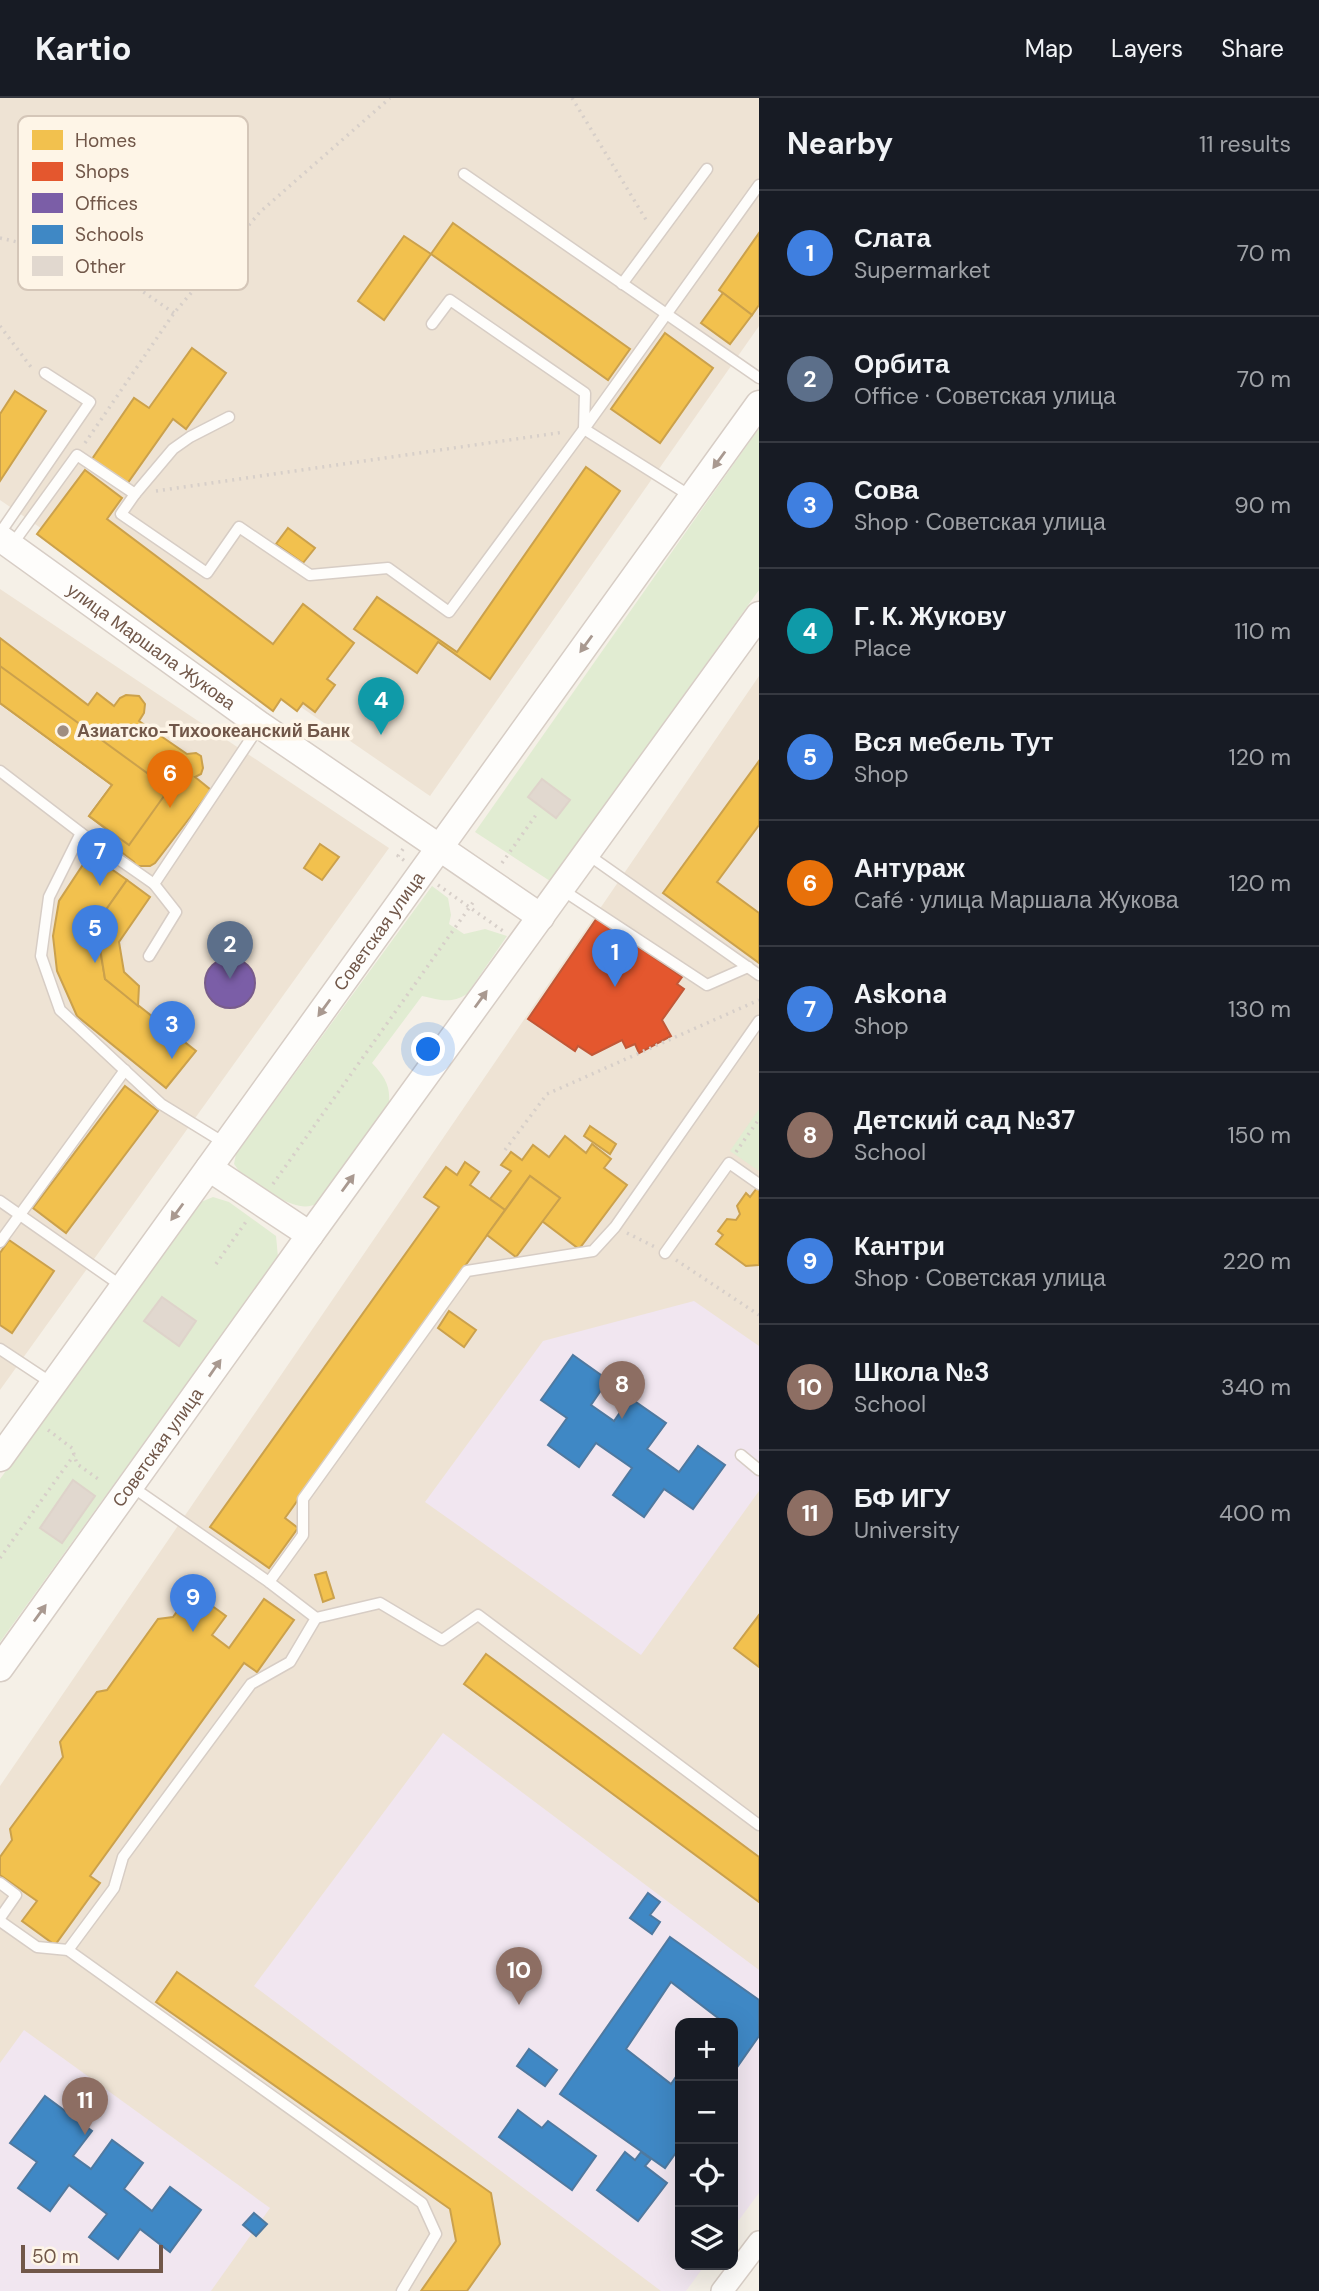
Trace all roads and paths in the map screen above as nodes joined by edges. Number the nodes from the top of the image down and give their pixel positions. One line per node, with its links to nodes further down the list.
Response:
1 (390, 98): 6 (path)
2 (572, 98): 7 (path)
3 (707, 169): 7 (lane)
4 (464, 174): 10 (lane)
5 (759, 185): 14 (lane)
6 (248, 226)
7 (656, 237): 10 (lane)
8 (0, 238): 9 (path)
9 (18, 242)
10 (622, 284): 14 (lane)
11 (140, 290): 13 (path)
12 (194, 290): 13 (path)
13 (174, 313): 22 (path)
14 (664, 314): 18 (lane); 21 (lane)
15 (432, 324): 21 (lane)
16 (0, 326): 17 (path)
17 (45, 373): 25 (lane)
18 (759, 378)
19 (759, 404): 24 (street, Советская улица, one-way to 24)
20 (229, 417): 23 (lane)
21 (583, 429): 23 (path); 23 (lane); 24 (lane)
22 (77, 455): 23 (lane); 25 (lane)
23 (135, 494)
24 (692, 497): 31 (street, Советская улица, one-way to 31)
25 (4, 539): 27 (street, улица Маршала Жукова)
26 (759, 615): 32 (street, Советская улица)
27 (260, 725): 31 (street, улица Маршала Жукова); 35 (lane)
28 (0, 771): 30 (lane)
29 (536, 815): 33 (path)
30 (81, 833): 35 (lane); 46 (lane)
31 (439, 849): 39 (street, улица Маршала Жукова); 48 (street, Советская улица, one-way to 48)
32 (587, 854): 36 (street, Советская улица); 42 (lane)
33 (502, 863)
34 (436, 883): 38 (path)
35 (154, 884): 41 (lane)
36 (561, 889): 39 (street, Советская улица); 42 (lane)
37 (474, 901): 38 (path)
38 (470, 907): 40 (path); 54 (path)
39 (541, 917): 57 (street, Советская улица, one-way to 39)
40 (505, 932)
41 (149, 956)
42 (748, 967): 43 (lane)
43 (759, 975)
44 (759, 1000): 49 (path)
45 (759, 1021): 56 (lane)
46 (125, 1070): 48 (lane); 55 (lane)
47 (759, 1119): 50 (path)
48 (226, 1144): 51 (street, Советская улица)
49 (505, 1150)
50 (729, 1163): 52 (lane); 59 (lane)
51 (209, 1168): 54 (street); 61 (street, Советская улица, one-way to 61)
52 (759, 1184)
53 (0, 1201): 55 (lane)
54 (260, 1202): 57 (street); 60 (path)
55 (19, 1216): 58 (lane); 61 (lane)
56 (615, 1227): 59 (path); 73 (lane)
57 (310, 1235): 71 (street, Советская улица, one-way to 57)
58 (0, 1242)
59 (665, 1253): 62 (path)
60 (216, 1264)
61 (123, 1287): 64 (street, Советская улица)
62 (759, 1315)
63 (0, 1349): 64 (lane)
64 (53, 1384): 68 (street, Советская улица)
65 (48, 1430): 66 (path)
66 (75, 1455): 70 (path); 72 (path)
67 (741, 1455): 69 (lane)
68 (0, 1458)
69 (759, 1470)
70 (101, 1480)
71 (131, 1486): 73 (lane); 75 (street, Советская улица, one-way to 71)
72 (0, 1558)
73 (268, 1581): 74 (lane)
74 (316, 1618): 76 (lane); 79 (lane)
75 (0, 1668)
76 (759, 1825)
77 (0, 1883): 78 (lane)
78 (0, 1920): 79 (lane)
79 (68, 1950): 81 (lane)
80 (759, 2242): 82 (street)
81 (402, 2291)
82 (722, 2291)

